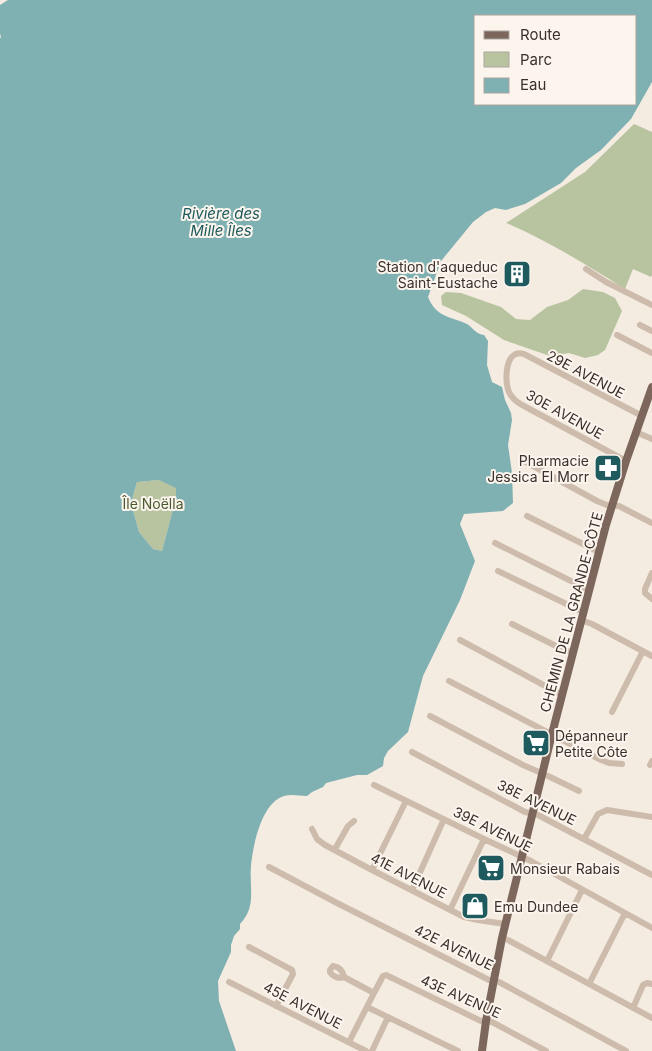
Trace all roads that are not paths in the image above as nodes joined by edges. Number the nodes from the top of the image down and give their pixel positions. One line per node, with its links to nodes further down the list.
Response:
1 (586, 269): 2 (street)
2 (652, 305)
3 (640, 325): 4 (street)
4 (652, 331)
5 (617, 335): 7 (street)
6 (520, 353): 10 (street, 29E AVENUE); 14 (street, 30E AVENUE)
7 (652, 354)
8 (652, 387): 9 (main road, CHEMIN DE LA GRANDE-CÔTE)
9 (649, 406): 10 (main road, CHEMIN DE LA GRANDE-CÔTE)
10 (642, 416): 11 (main road, CHEMIN DE LA GRANDE-CÔTE)
11 (636, 432): 12 (street); 14 (main road, CHEMIN DE LA GRANDE-CÔTE)
12 (652, 439)
13 (524, 461): 15 (street)
14 (626, 461): 15 (main road, CHEMIN DE LA GRANDE-CÔTE)
15 (612, 505): 17 (street); 19 (main road, CHEMIN DE LA GRANDE-CÔTE)
16 (527, 516): 19 (street)
17 (652, 523)
18 (495, 543): 22 (street)
19 (599, 552): 22 (main road, CHEMIN DE LA GRANDE-CÔTE)
20 (498, 571): 24 (street)
21 (652, 573): 23 (street)
22 (589, 590): 24 (main road, CHEMIN DE LA GRANDE-CÔTE)
23 (652, 599)
24 (582, 616): 27 (street); 28 (main road, CHEMIN DE LA GRANDE-CÔTE)
25 (512, 624): 28 (street)
26 (460, 640): 31 (street)
27 (643, 651): 29 (street); 32 (street)
28 (573, 652): 31 (main road, CHEMIN DE LA GRANDE-CÔTE)
29 (652, 656)
30 (449, 681): 34 (street)
31 (562, 695): 34 (main road, CHEMIN DE LA GRANDE-CÔTE)
32 (612, 712)
33 (430, 716): 37 (street)
34 (552, 734): 36 (street); 37 (main road, CHEMIN DE LA GRANDE-CÔTE)
35 (412, 752): 41 (street, 38E AVENUE)
36 (622, 764)
37 (542, 773): 39 (street); 41 (main road, CHEMIN DE LA GRANDE-CÔTE)
38 (374, 785): 40 (street, 39E AVENUE)
39 (578, 791)
40 (406, 801): 43 (street, 39E AVENUE); 51 (street)
41 (532, 814): 47 (street, 38E AVENUE); 49 (main road, CHEMIN DE LA GRANDE-CÔTE)
42 (652, 817): 47 (street)
43 (444, 819): 46 (street, 39E AVENUE); 53 (street)
44 (354, 821): 48 (street)
45 (312, 829): 48 (street, 41E AVENUE)
46 (484, 839): 49 (street, 39E AVENUE); 55 (street)
47 (584, 839): 52 (street, 38E AVENUE)
48 (334, 849): 51 (street, 41E AVENUE)
49 (522, 856): 54 (street, 39E AVENUE); 57 (main road, CHEMIN DE LA GRANDE-CÔTE)
50 (269, 867): 63 (street, 42E AVENUE)
51 (372, 870): 53 (street, 41E AVENUE)
52 (652, 874)
53 (412, 890): 55 (street, 41E AVENUE)
54 (582, 890): 56 (street, 39E AVENUE); 61 (street)
55 (450, 910): 57 (street, 41E AVENUE)
56 (625, 913): 58 (street, 39E AVENUE); 65 (street)
57 (505, 924): 59 (main road, CHEMIN DE LA GRANDE-CÔTE)
58 (652, 928)
59 (502, 938): 61 (street); 63 (main road, CHEMIN DE LA GRANDE-CÔTE)
60 (249, 947): 68 (street)
61 (547, 961): 65 (street)
62 (344, 977): 67 (street)
63 (493, 981): 73 (main road, CHEMIN DE LA GRANDE-CÔTE); 80 (street, 42E AVENUE)
64 (229, 982): 68 (street, 45E AVENUE)
65 (589, 984): 70 (street)
66 (652, 984): 70 (street)
67 (374, 993): 69 (street); 73 (street, 43E AVENUE)
68 (276, 1006): 74 (street, 45E AVENUE)
69 (367, 1007): 72 (street); 74 (street)
70 (632, 1008): 71 (street)
71 (651, 1015)
72 (388, 1017): 76 (street); 77 (street)
73 (486, 1021): 78 (main road, CHEMIN DE LA GRANDE-CÔTE); 79 (street, 43E AVENUE)
74 (349, 1042): 75 (street, 45E AVENUE)
75 (366, 1051)
76 (372, 1051)
77 (458, 1051)
78 (482, 1051)
79 (546, 1051)
80 (626, 1051)

